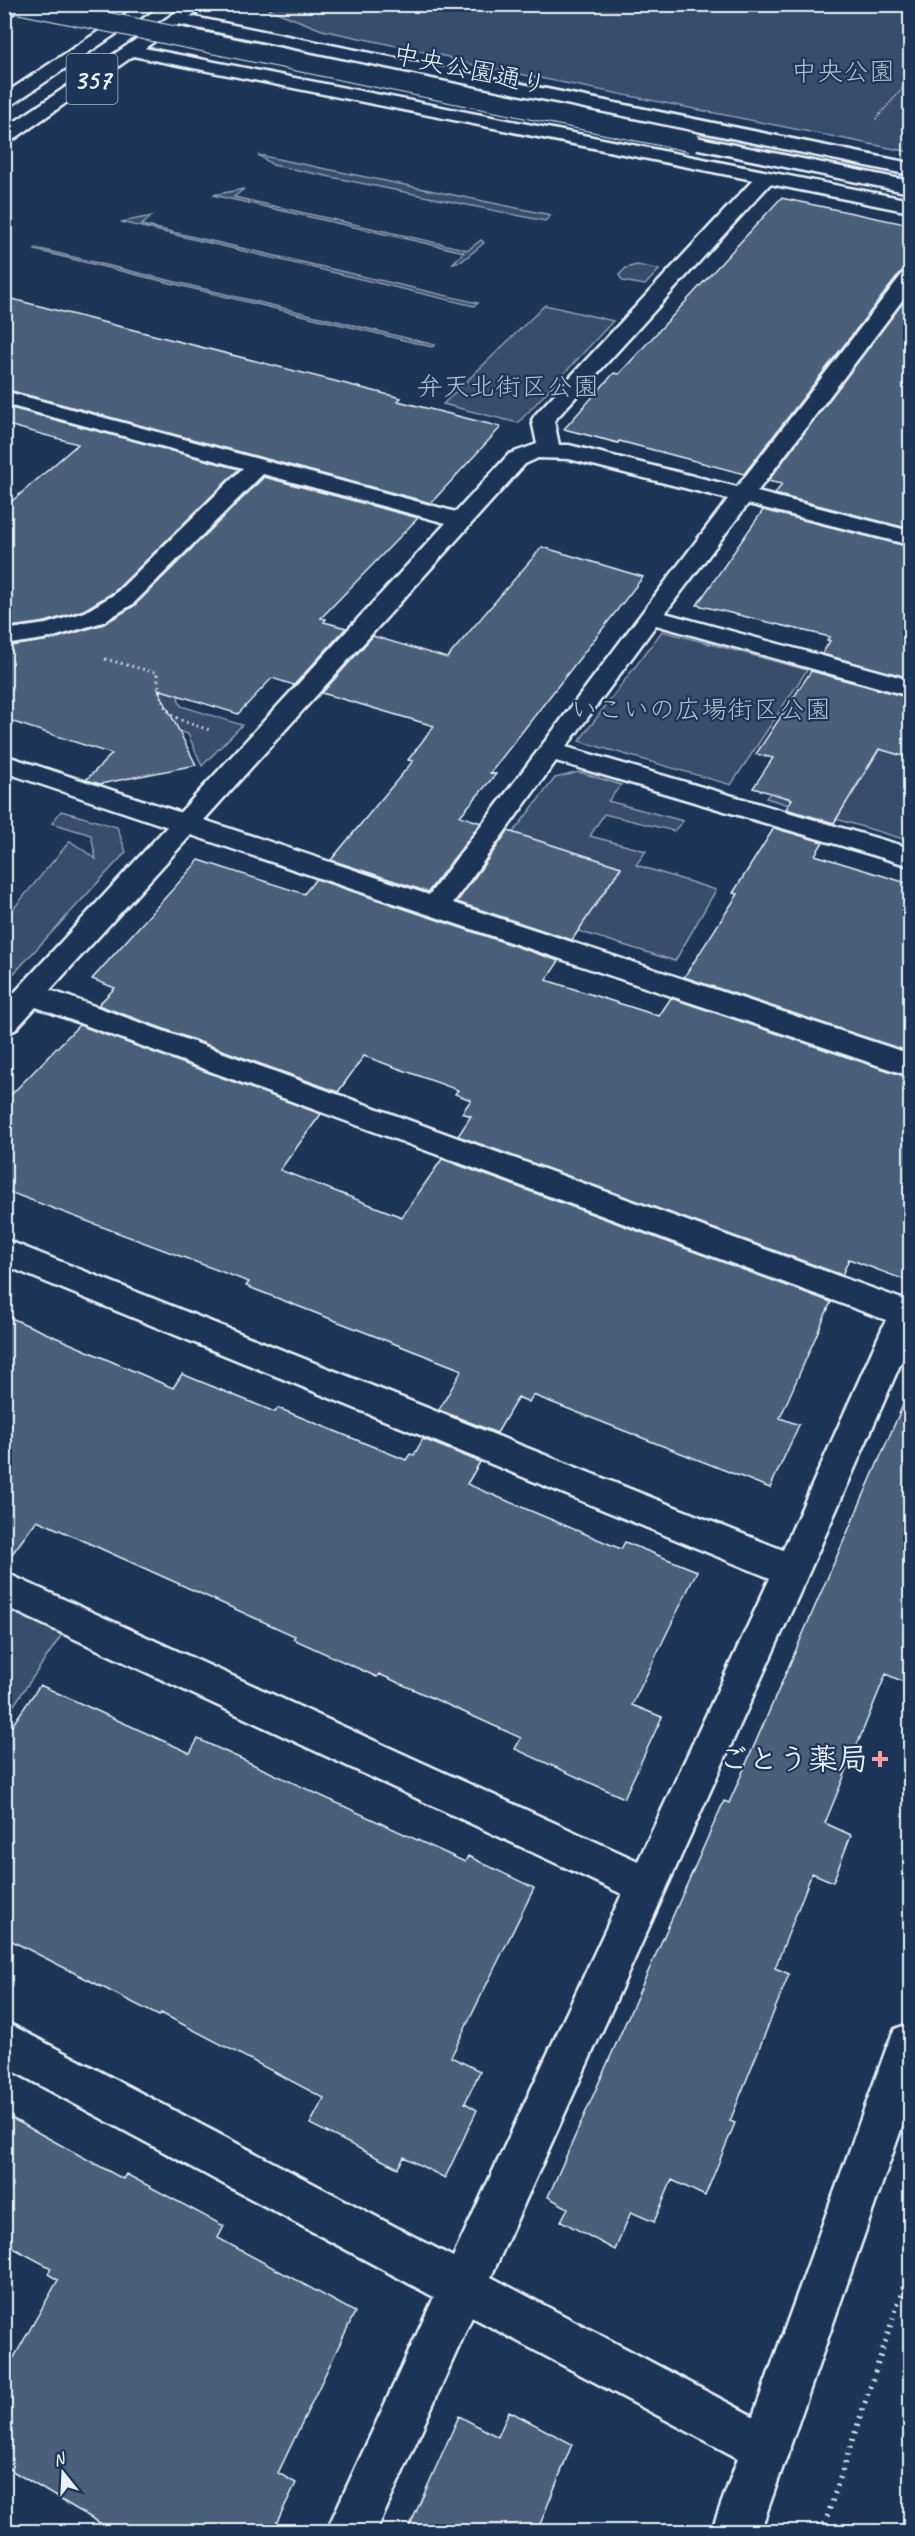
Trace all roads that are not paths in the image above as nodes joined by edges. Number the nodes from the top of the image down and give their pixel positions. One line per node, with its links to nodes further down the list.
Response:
1 (20, 4): 4 (main road); 6 (main road, 中央公園通り, bridge)
2 (153, 4): 6 (main road, 357)
3 (200, 4): 5 (main road, 357)
4 (4, 14)
5 (179, 19): 7 (main road, 357); 10 (main road)
6 (121, 25): 8 (main road, 357); 12 (main road, 中央公園通り, bridge)
7 (134, 51): 9 (main road, 357); 11 (main road)
8 (4, 102)
9 (4, 138)
10 (910, 169)
11 (767, 176): 13 (main road); 16 (main road)
12 (910, 187)
13 (910, 206)
14 (910, 277): 18 (main road)
15 (4, 397): 17 (main road)
16 (549, 450): 18 (main road); 19 (main road)
17 (259, 465): 19 (main road); 22 (main road)
18 (742, 496): 20 (main road); 21 (main road)
19 (461, 520): 26 (main road)
20 (910, 538)
21 (650, 616): 23 (main road); 24 (main road)
22 (4, 638)
23 (910, 688)
24 (550, 751): 27 (main road); 28 (main road)
25 (4, 763): 26 (main road)
26 (187, 824): 28 (main road); 29 (main road)
27 (910, 857)
28 (435, 907): 31 (main road)
29 (30, 994): 30 (main road); 33 (main road)
30 (4, 1023)
31 (910, 1065)
32 (4, 1251): 33 (main road)
33 (792, 1570): 35 (main road)
34 (4, 1588): 35 (main road)
35 (646, 1885): 38 (main road)
36 (4, 2042): 38 (main road)
37 (910, 2043): 39 (main road)
38 (462, 2287): 39 (main road); 40 (main road)
39 (766, 2449): 41 (main road)
40 (350, 2532)
41 (735, 2532)

